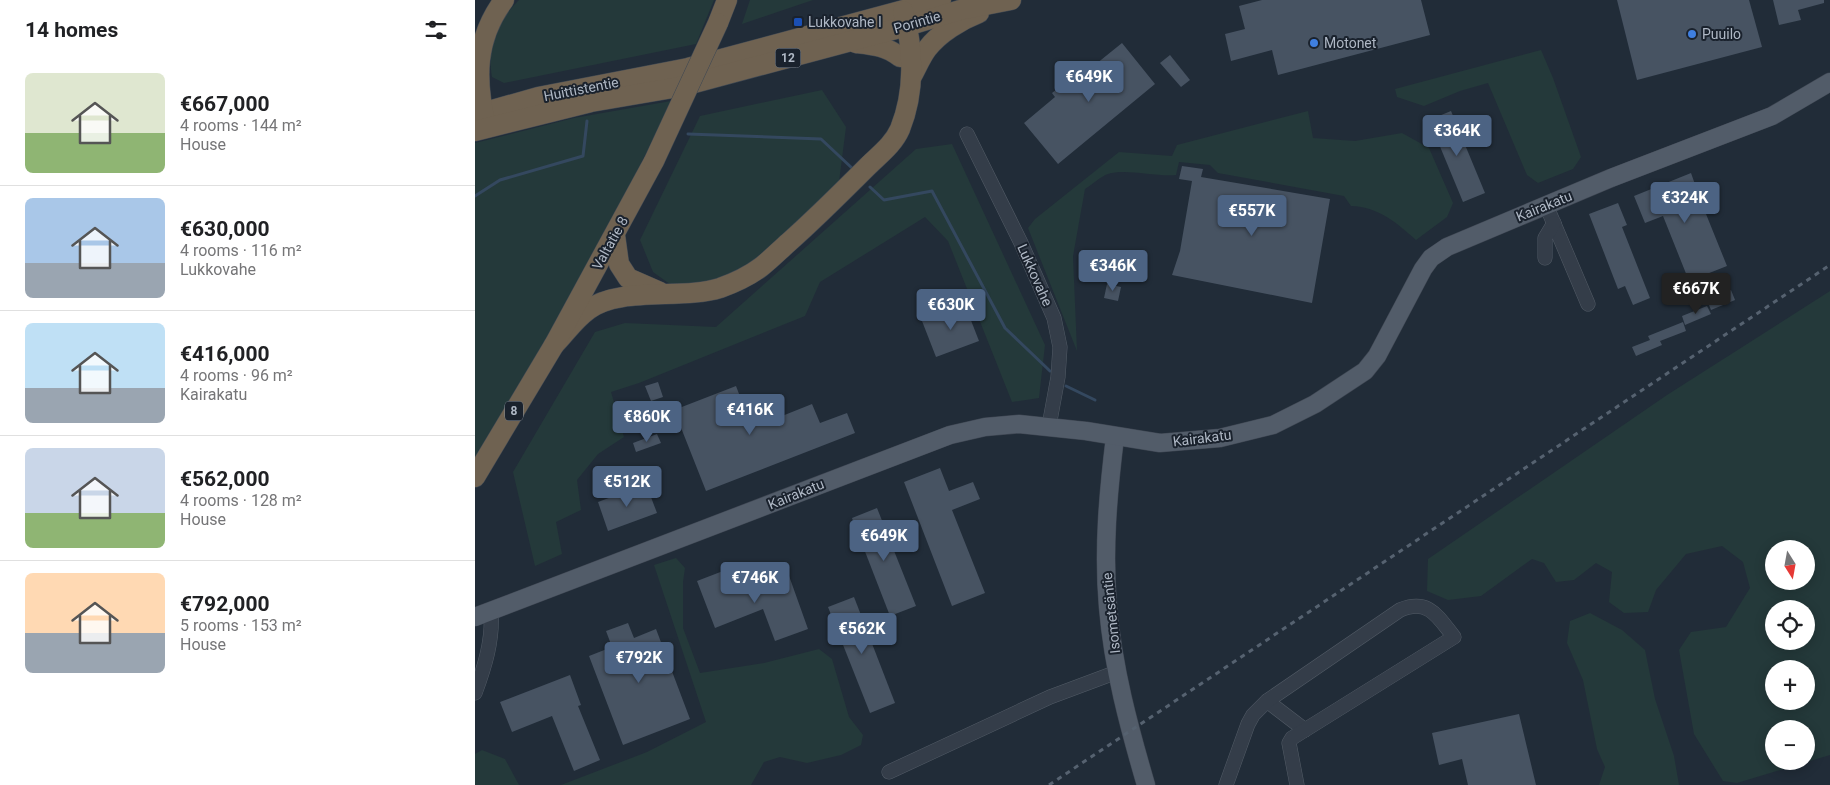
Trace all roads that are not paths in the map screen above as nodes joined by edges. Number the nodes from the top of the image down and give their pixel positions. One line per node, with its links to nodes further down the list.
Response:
1 (504, 0): 12 (highway)
2 (727, 0): 17 (highway, Valtatie 8 / 8, bridge)
3 (941, 0): 5 (highway, Porintie / 12)
4 (1012, 0): 5 (highway, Porintie / 12); 9 (highway)
5 (902, 17): 6 (highway, Porintie / 12); 7 (highway); 8 (highway, Porintie / 12); 9 (highway)
6 (847, 42): 7 (highway); 11 (highway, Porintie / 12)
7 (900, 57): 14 (highway)
8 (688, 68): 12 (highway, Huittistentie / 12)
9 (912, 76): 14 (highway)
10 (1830, 82): 15 (main road, Kairakatu)
11 (679, 87): 12 (highway, Huittistentie / 12)
12 (480, 121)
13 (967, 134): 22 (street, Lukkovahe)
14 (870, 164): 19 (highway)
15 (1546, 205): 16 (street); 23 (main road, Kairakatu)
16 (1554, 223): 18 (street); 20 (street)
17 (615, 235): 19 (highway); 21 (highway, Valtatie 8 / 8)
18 (1545, 258)
19 (662, 294): 21 (highway)
20 (1588, 304)
21 (554, 345): 24 (highway, Valtatie 8 / 8)
22 (1049, 426): 23 (main road, Kairakatu); 25 (main road, Kairakatu)
23 (1115, 437): 26 (main road, Isometsäntie)
24 (475, 477)
25 (483, 614): 27 (street, Kairakatu)
26 (1117, 672): 30 (street); 31 (main road, Isometsäntie)
27 (475, 693)
28 (1267, 701): 29 (street); 29 (street); 32 (street)
29 (1305, 730): 33 (street)
30 (889, 772)
31 (1146, 785)
32 (1227, 785)
33 (1297, 785)

